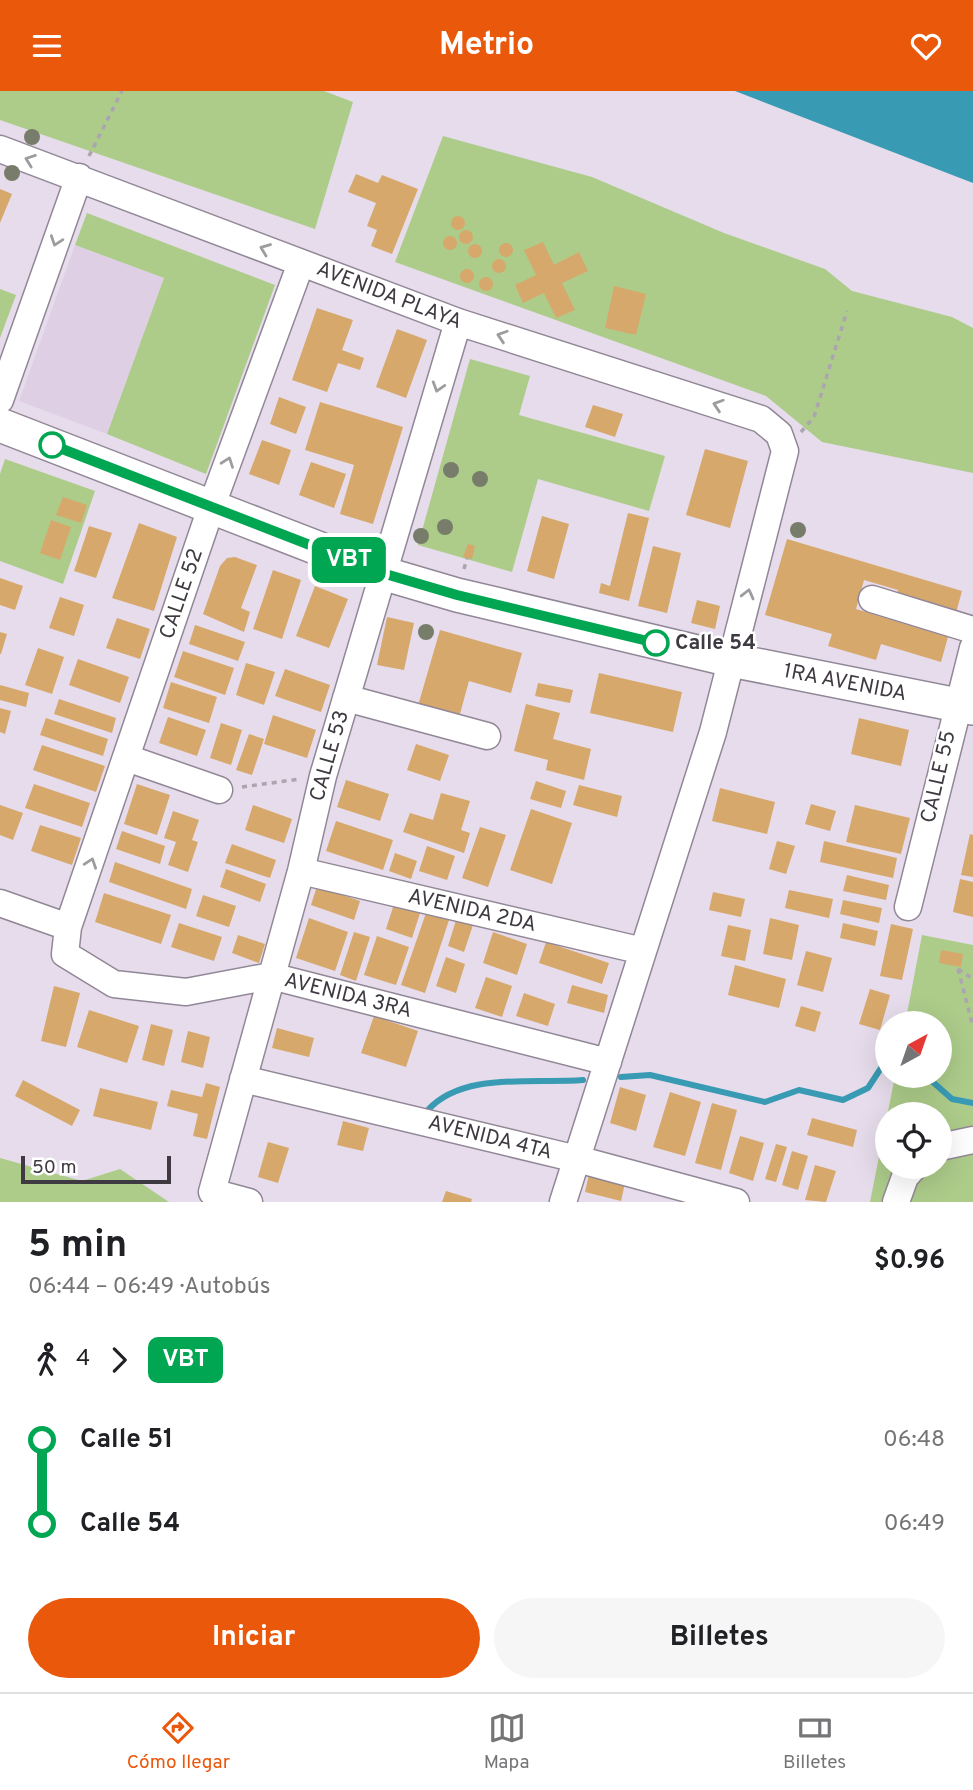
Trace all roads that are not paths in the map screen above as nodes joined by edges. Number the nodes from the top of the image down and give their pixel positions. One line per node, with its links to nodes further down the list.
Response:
1 (0, 149): 2 (street, AVENIDA PLAYA, one-way to 1)
2 (79, 177): 3 (street, AVENIDA PLAYA, one-way to 2); 5 (street, one-way to 5)
3 (301, 263): 4 (street, AVENIDA PLAYA); 7 (street, CALLE 52, one-way to 3)
4 (458, 322): 8 (street, CALLE 53, one-way to 8); 12 (street, AVENIDA PLAYA, one-way to 4)
5 (0, 400)
6 (0, 425): 7 (main road, 1RA AVENIDA)
7 (212, 505): 8 (main road, 1RA AVENIDA); 16 (street, CALLE 52)
8 (382, 573): 12 (main road, 1RA AVENIDA); 13 (street, CALLE 53)
9 (872, 599): 10 (street)
10 (973, 630)
11 (973, 648): 14 (street, CALLE 55)
12 (731, 660): 14 (main road, 1RA AVENIDA); 22 (street)
13 (346, 698): 15 (street); 18 (street, CALLE 53)
14 (965, 706): 20 (street, CALLE 55)
15 (487, 736)
16 (127, 758): 17 (street); 21 (street, CALLE 52, one-way to 16)
17 (219, 790)
18 (301, 871): 22 (street, AVENIDA 2DA); 23 (street, CALLE 53)
19 (0, 903): 21 (street)
20 (908, 907)
21 (68, 927): 23 (street, AVENIDA 3RA)
22 (643, 951): 24 (street)
23 (271, 976): 24 (street, AVENIDA 3RA); 25 (street, CALLE 53)
24 (608, 1062): 28 (street)
25 (243, 1079): 28 (street, AVENIDA 4TA); 30 (street, CALLE 53)
26 (973, 1140): 27 (street)
27 (952, 1144)
28 (577, 1159): 31 (street); 32 (street, AVENIDA 4TA)
29 (904, 1179): 33 (street)
30 (249, 1202)
31 (563, 1202)
32 (736, 1202)
33 (896, 1202)

